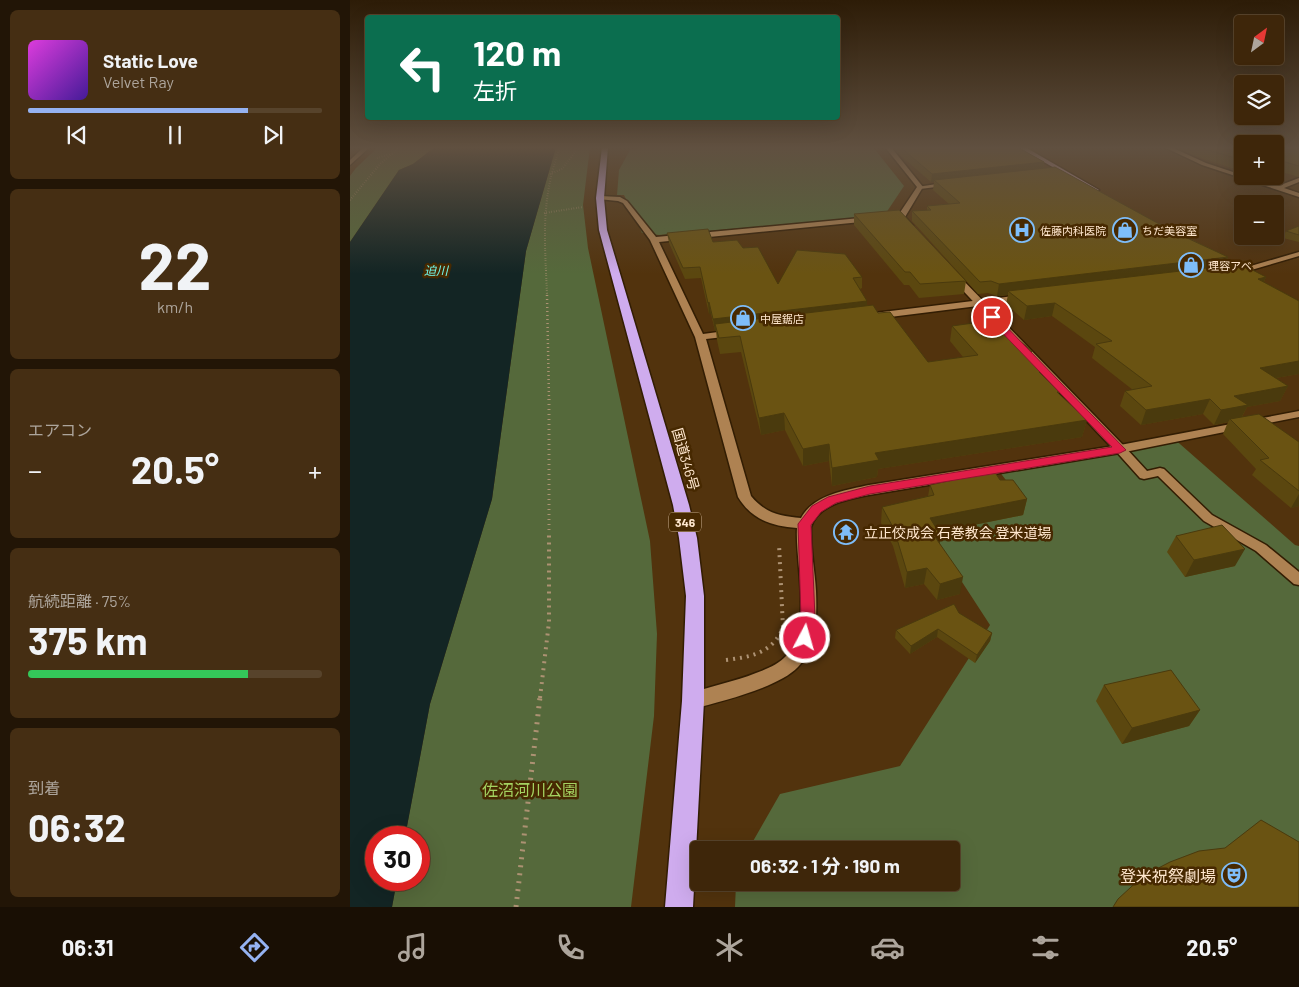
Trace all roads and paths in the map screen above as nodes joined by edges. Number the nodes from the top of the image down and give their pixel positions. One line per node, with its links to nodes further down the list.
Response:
1 (359, 189): 9 (path)
2 (548, 189): 11 (path)
3 (597, 189): 10 (highway, 国道346号 / 346)
4 (918, 189): 13 (street)
5 (1095, 189): 7 (main road)
6 (1282, 189): 8 (street)
7 (1100, 192)
8 (1299, 195)
9 (350, 200)
10 (594, 202): 11 (path); 14 (street); 29 (highway, 国道346号 / 346)
11 (544, 213): 30 (path)
12 (881, 218): 14 (street)
13 (914, 231)
14 (654, 240): 22 (street)
15 (1299, 254): 17 (street)
16 (947, 267): 19 (street)
17 (1236, 272)
18 (1036, 297): 19 (street)
19 (980, 304): 20 (street); 24 (street)
20 (864, 317)
21 (739, 332): 22 (street)
22 (700, 337): 25 (street)
23 (1299, 414): 24 (street)
24 (1120, 450): 25 (street); 27 (lane)
25 (805, 524): 29 (street)
26 (779, 544): 28 (path)
27 (1299, 580)
28 (726, 660)
29 (693, 701): 31 (highway, 国道346号 / 346)
30 (516, 907)
31 (679, 907)

